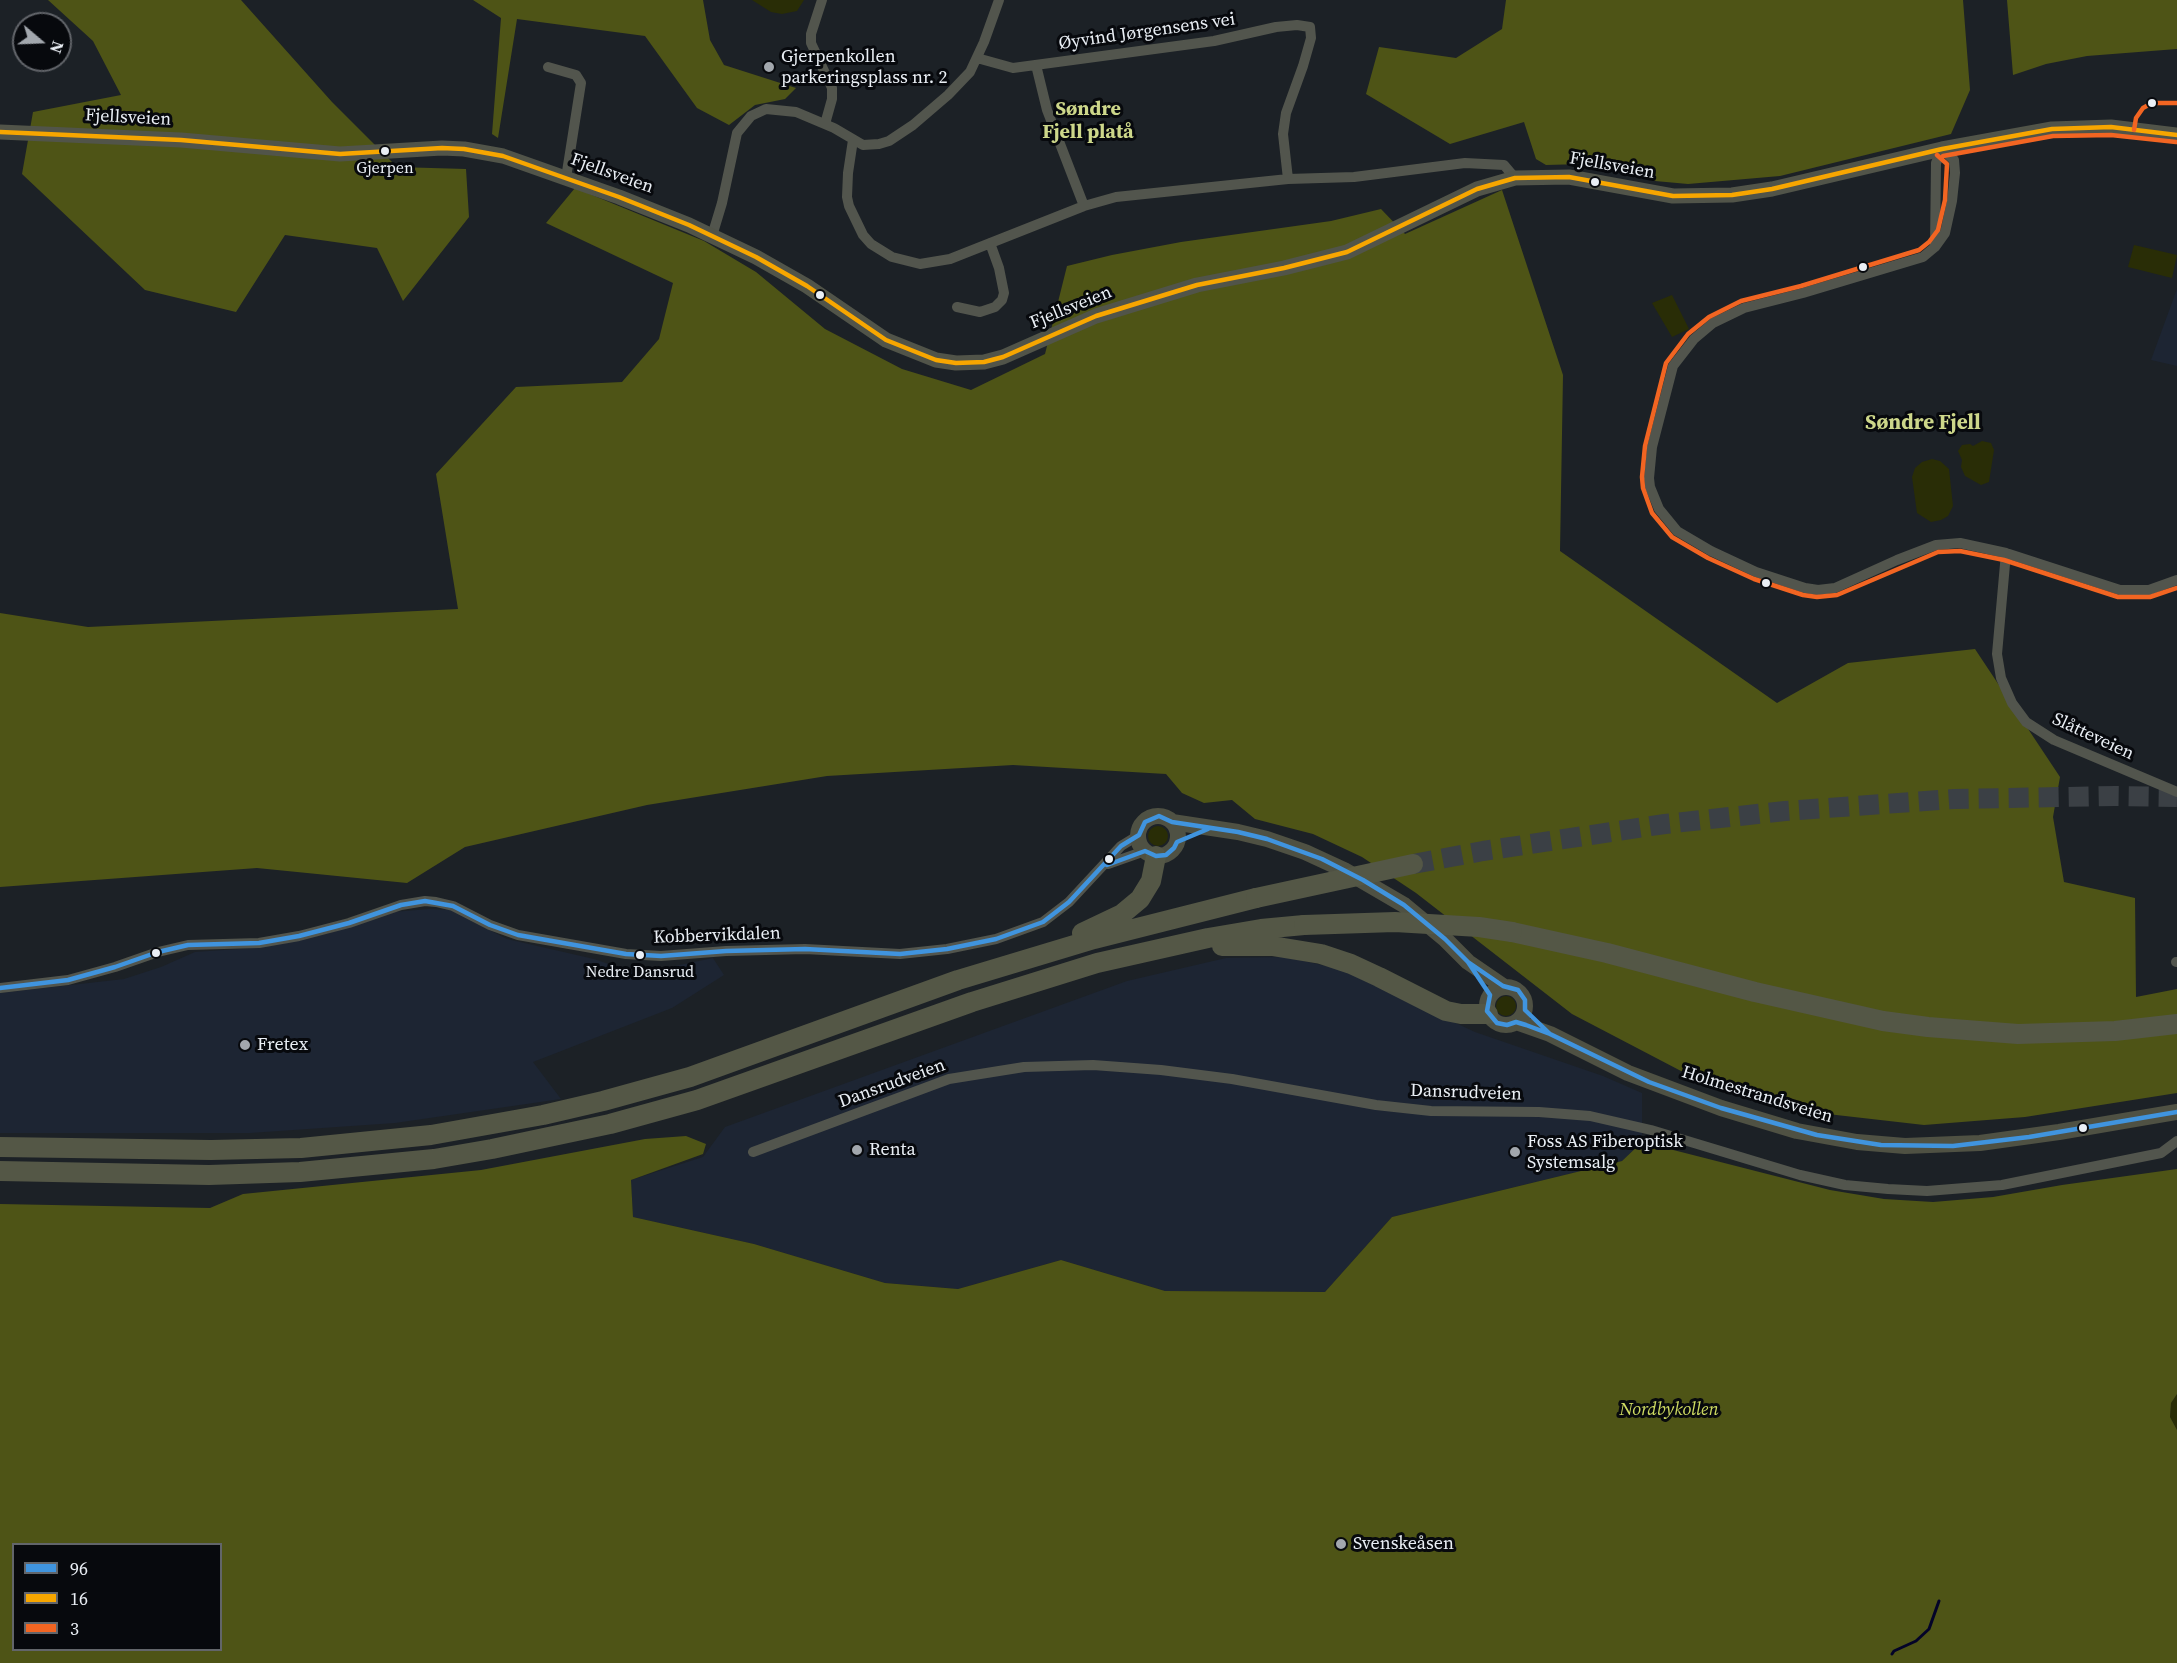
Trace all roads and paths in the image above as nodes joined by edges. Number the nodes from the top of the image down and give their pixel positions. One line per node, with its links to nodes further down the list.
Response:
1 (822, 0): 6 (street)
2 (999, 0): 3 (street)
3 (977, 58): 4 (street, Øyvind Jørgensens vei); 9 (street)
4 (1036, 65): 13 (street, Øyvind Jørgensens vei); 14 (street)
5 (548, 67): 11 (street)
6 (825, 124): 9 (street); 15 (street)
7 (0, 132): 11 (main road, Fjellsveien)
8 (2177, 135): 10 (main road, Fjellsveien)
9 (853, 140): 16 (street)
10 (1942, 149): 12 (main road, Fjellsveien); 17 (street); 17 (street)
11 (567, 178): 15 (main road, Fjellsveien)
12 (1515, 178): 13 (street); 15 (main road, Fjellsveien)
13 (1288, 179): 14 (street)
14 (1084, 206): 16 (street)
15 (712, 236)
16 (990, 243): 18 (street)
17 (1935, 247): 19 (street)
18 (957, 307)
19 (2006, 553): 20 (street); 21 (street, Slåtteveien)
20 (2177, 580)
21 (2177, 792)
22 (1172, 822): 23 (main road); 24 (main road); 25 (main road)
23 (1208, 829): 24 (main road); 31 (main road)
24 (1177, 842): 25 (main road)
25 (1146, 847): 27 (street, Kobbervikdalen); 27 (street, Kobbervikdalen); 29 (highway)
26 (1413, 864): 29 (highway, bridge)
27 (1105, 865): 30 (street, Kobbervikdalen)
28 (1097, 963): 31 (highway); 33 (highway, bridge); 38 (highway)
29 (958, 980): 36 (highway)
30 (0, 988)
31 (1494, 998): 32 (main road); 32 (main road)
32 (1521, 1016): 34 (main road, Holmestrandsveien)
33 (2177, 1024)
34 (2177, 1112)
35 (2177, 1141): 37 (street, Dansrudveien)
36 (0, 1146)
37 (753, 1152)
38 (0, 1171)

